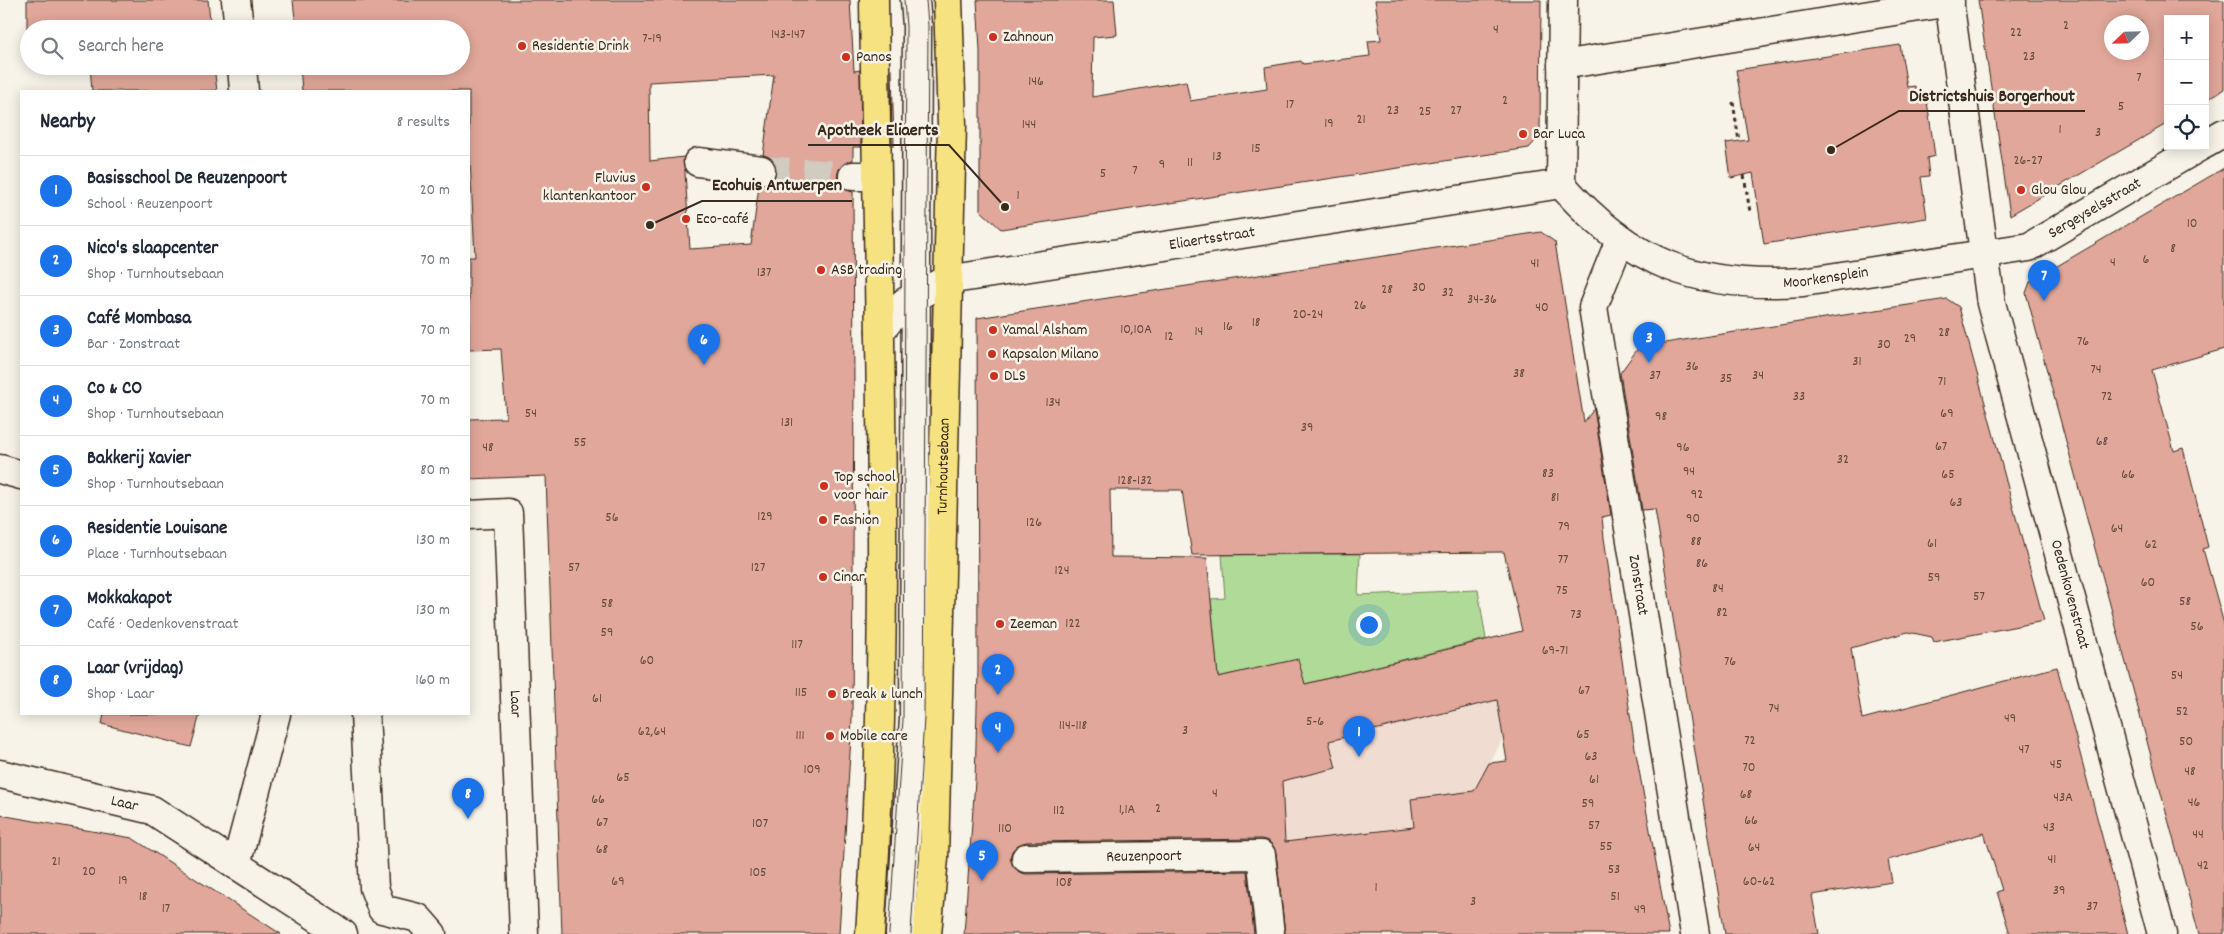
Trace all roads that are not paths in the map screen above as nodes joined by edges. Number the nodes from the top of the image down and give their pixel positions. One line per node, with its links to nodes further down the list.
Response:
1 (236, 0): 7 (street)
2 (874, 0): 22 (main road)
3 (915, 0): 19 (street)
4 (948, 0): 20 (main road, Turnhoutsebaan)
5 (1563, 0): 8 (street)
6 (1950, 1): 8 (street); 18 (street)
7 (238, 20)
8 (1562, 65): 16 (street)
9 (243, 75): 10 (street)
10 (244, 90)
11 (2224, 133): 12 (street)
12 (2209, 142)
13 (2194, 150): 18 (street, Sergeyselsstraat)
14 (698, 162): 15 (street)
15 (761, 170)
16 (1561, 184): 17 (street, Moorkensplein); 20 (street, Eliaertsstraat)
17 (1620, 240): 18 (street, Moorkensplein); 38 (street, Zonstraat)
18 (1984, 254): 39 (street, Oedenkovenstraat)
19 (916, 264): 20 (street); 21 (street)
20 (947, 280): 21 (street, Eliaertsstraat); 36 (main road, Turnhoutsebaan)
21 (916, 297): 22 (street, Eliaertsstraat); 35 (street)
22 (880, 331): 34 (main road)
23 (0, 469): 24 (street)
24 (20, 475)
25 (470, 515): 33 (street, Laar)
26 (276, 715): 30 (street)
27 (365, 715): 32 (street)
28 (0, 774): 30 (street, Laar)
29 (1026, 858): 37 (street, Reuzenpoort)
30 (236, 865): 31 (street, Laar)
31 (342, 934)
32 (432, 934)
33 (524, 934)
34 (870, 934)
35 (900, 934)
36 (928, 934)
37 (1270, 934)
38 (1695, 934)
39 (2162, 934)

